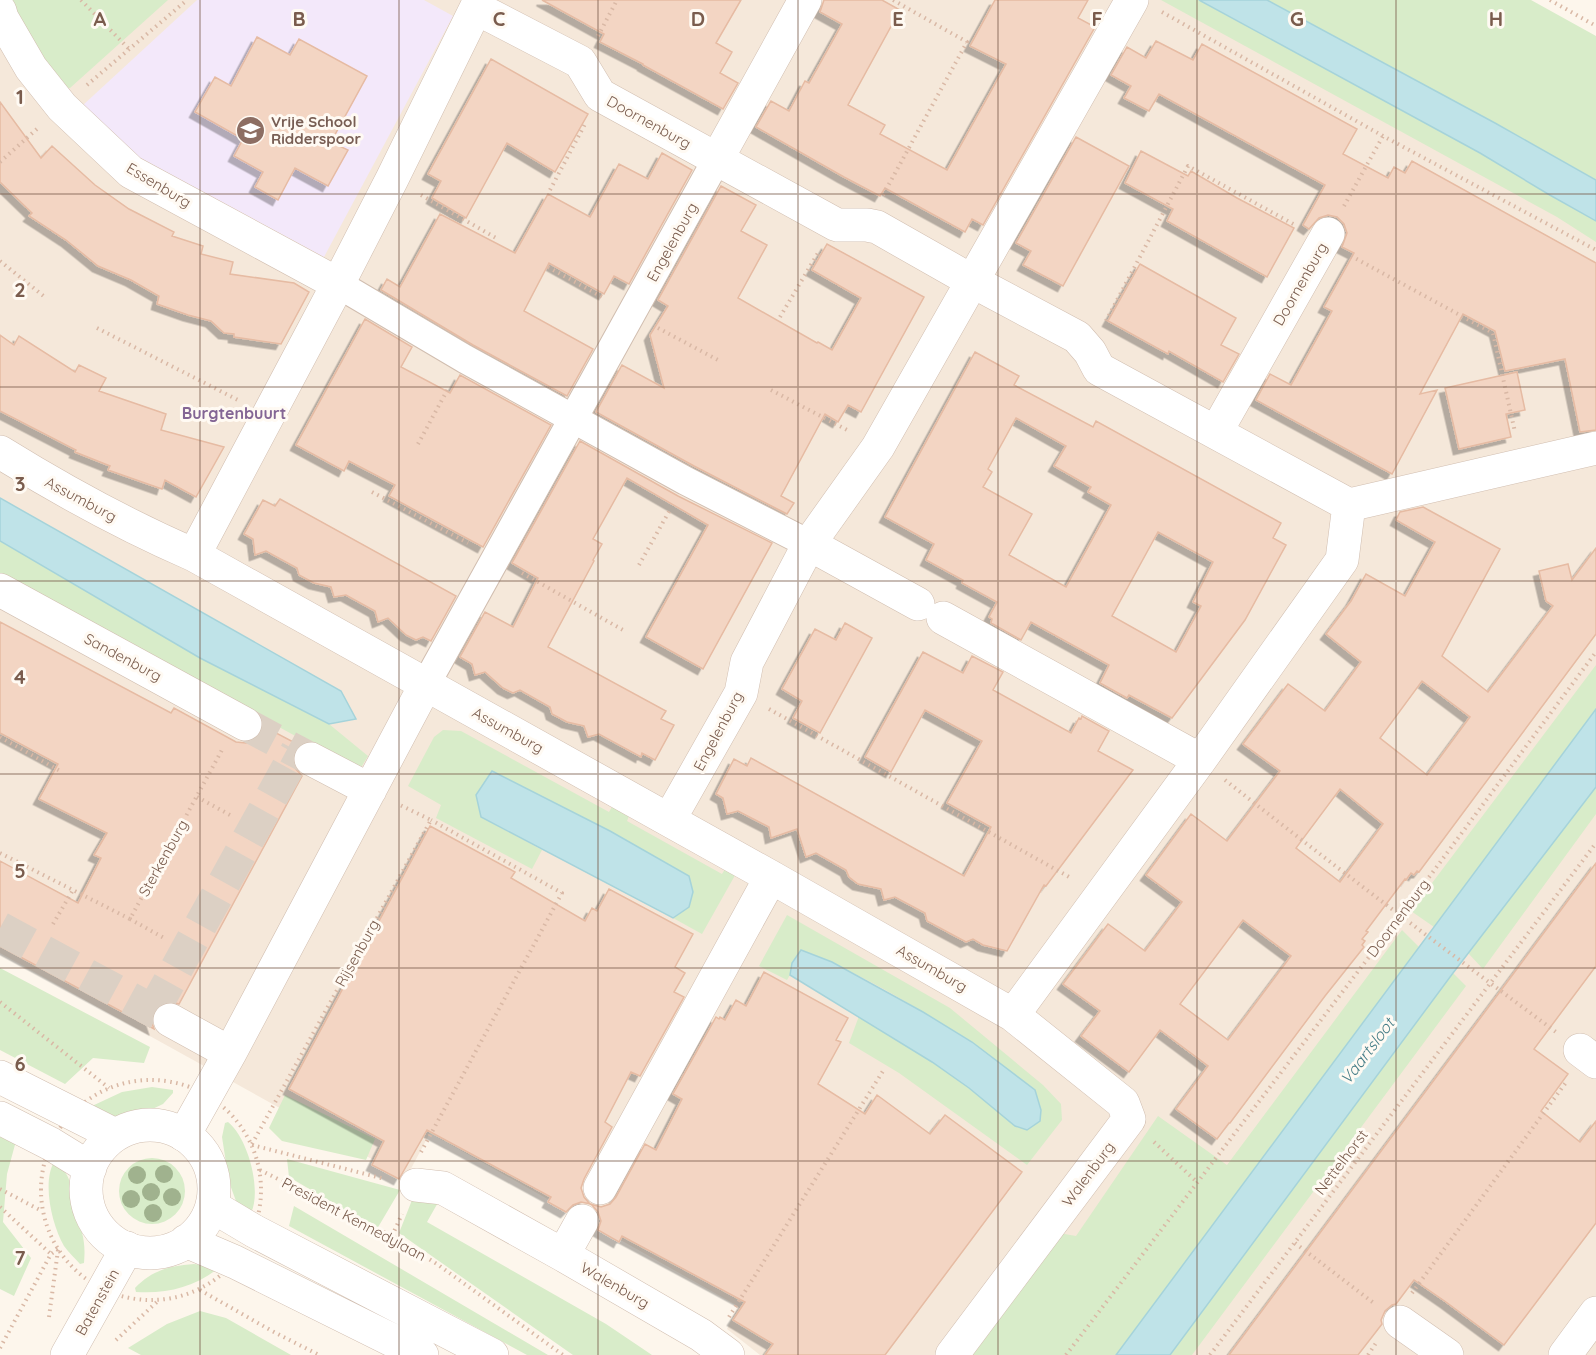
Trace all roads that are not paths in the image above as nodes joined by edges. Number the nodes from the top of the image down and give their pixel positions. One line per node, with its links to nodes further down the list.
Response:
1 (805, 0): 5 (street)
2 (478, 4): 5 (street, Doornenburg); 8 (street)
3 (1146, 6): 7 (street)
4 (0, 11): 8 (street, Essenburg)
5 (717, 159): 7 (street, Doornenburg); 9 (street, Engelenburg)
6 (1328, 234): 10 (street, Doornenburg)
7 (972, 281): 10 (street, Doornenburg); 14 (street, Engelenburg)
8 (338, 284): 9 (street); 15 (street)
9 (573, 418): 14 (street); 17 (street, Engelenburg)
10 (1216, 432): 13 (street, Doornenburg)
11 (1596, 448): 13 (street)
12 (0, 453): 15 (street, Assumburg)
13 (1349, 505): 20 (street)
14 (809, 544): 20 (street); 22 (street, Engelenburg)
15 (194, 555): 17 (street, Assumburg)
16 (0, 590): 18 (street, Sandenburg)
17 (426, 684): 21 (street); 22 (street, Assumburg)
18 (235, 735)
19 (311, 759): 21 (street)
20 (1200, 760): 24 (street)
21 (370, 790): 26 (street)
22 (669, 820): 23 (street, Assumburg)
23 (771, 877): 24 (street, Assumburg); 33 (street)
24 (1013, 1015): 45 (street, Walenburg)
25 (170, 1020): 26 (street)
26 (230, 1053): 30 (street)
27 (0, 1077): 29 (street)
28 (0, 1118): 31 (street)
29 (115, 1135): 30 (street); 31 (street)
30 (184, 1136): 34 (street)
31 (90, 1168): 37 (street)
32 (410, 1184): 38 (street, Walenburg)
33 (600, 1188)
34 (212, 1206): 36 (street); 44 (street)
35 (582, 1221): 38 (street, Walenburg)
36 (186, 1242): 37 (street); 43 (street)
37 (127, 1248): 42 (street, Batenstein)
38 (563, 1255): 41 (street, Walenburg)
39 (1596, 1313): 47 (street)
40 (1397, 1319): 46 (street)
41 (720, 1349)
42 (67, 1355)
43 (422, 1355)
44 (492, 1355)
45 (952, 1355)
46 (1447, 1355)
47 (1565, 1355)

